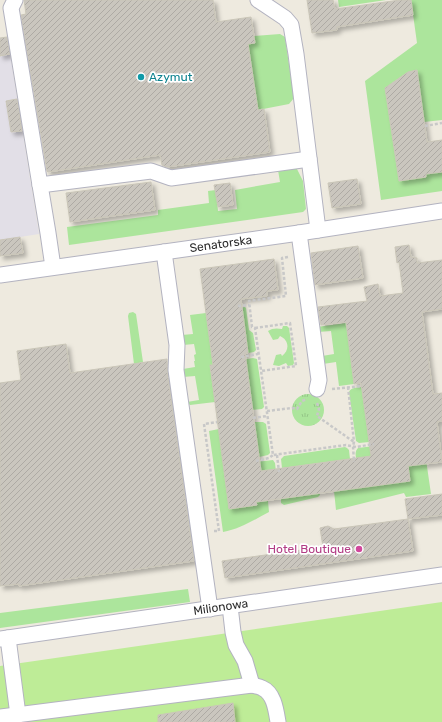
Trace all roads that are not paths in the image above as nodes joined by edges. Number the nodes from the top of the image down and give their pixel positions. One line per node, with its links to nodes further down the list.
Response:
1 (15, 0): 4 (street)
2 (258, 0): 3 (street)
3 (309, 159): 4 (street); 6 (street)
4 (40, 185): 9 (street)
5 (442, 211): 6 (street, Senatorska)
6 (318, 230): 7 (street, Senatorska)
7 (299, 233): 8 (street, Senatorska); 11 (street)
8 (164, 252): 9 (street, Senatorska); 14 (street)
9 (53, 268): 10 (street, Senatorska)
10 (0, 275)
11 (318, 395)
12 (442, 575): 13 (street, Milionowa)
13 (230, 606): 14 (street, Milionowa); 16 (street)
14 (210, 609): 15 (street, Milionowa)
15 (4, 639): 17 (street)
16 (252, 685): 17 (street); 19 (street)
17 (18, 715): 18 (street)
18 (0, 717)
19 (278, 722)

